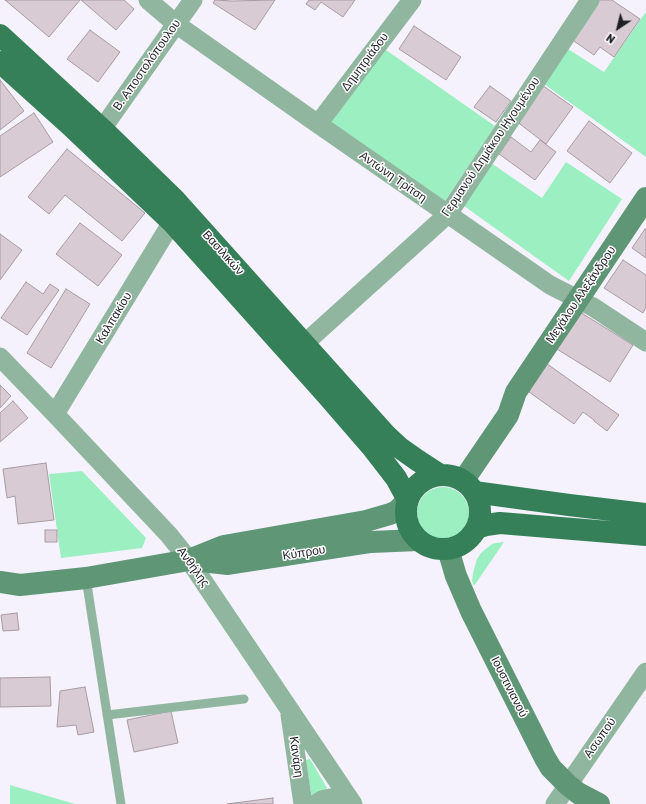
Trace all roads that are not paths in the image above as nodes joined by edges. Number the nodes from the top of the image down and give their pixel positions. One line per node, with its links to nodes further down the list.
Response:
1 (148, 0): 5 (street, Αντώνη Τρίτση)
2 (192, 0): 5 (street, Β. Αποστολόπουλου)
3 (412, 0): 8 (street, Δημητριάδου)
4 (590, 0): 11 (street, Γερμανού Δημάκου Ηγουμένου)
5 (176, 24): 8 (street, Αντώνη Τρίτση); 9 (street, Β. Αποστολόπουλου)
6 (0, 35): 9 (main road, Βασιλικών)
7 (0, 62): 12 (main road, Βασιλικών)
8 (318, 124): 11 (street, Αντώνη Τρίτση)
9 (102, 129): 15 (main road, Βασιλικών)
10 (646, 198): 13 (street, Μεγάλου Αλεξάνδρου)
11 (448, 214): 13 (street, Αντώνη Τρίτση); 15 (street, Γερμανού Δημάκου Ηγουμένου)
12 (172, 222): 17 (street, Καλπακίου); 19 (main road, Βασιλικών)
13 (578, 300): 14 (street, Αντώνη Τρίτση); 18 (street, Μεγάλου Αλεξάνδρου)
14 (646, 342)
15 (304, 344): 18 (main road, Βασιλικών)
16 (0, 357): 17 (street, Ανθήλης)
17 (55, 414): 25 (street, Ανθήλης)
18 (456, 481): 19 (main road); 20 (main road); 21 (main road)
19 (408, 500): 23 (main road); 25 (street, Κύπρου)
20 (646, 514)
21 (477, 528): 22 (main road); 24 (main road)
22 (646, 535)
23 (418, 540): 24 (main road); 25 (street, Κύπρου)
24 (448, 549): 32 (street, Ιουστινιανού)
25 (189, 560): 26 (street, Κύπρου); 30 (street, Ανθήλης)
26 (86, 578): 27 (street, Κύπρου); 31 (lane)
27 (6, 586)
28 (646, 672): 32 (street, Ασωπού)
29 (244, 698): 31 (lane)
30 (289, 710): 33 (street, Ανθήλης); 35 (street, Κανάρη)
31 (107, 715): 34 (lane)
32 (568, 785): 37 (street, Ασωπού); 38 (street, Ιουστινιανού)
33 (352, 803): 36 (street)
34 (121, 804)
35 (303, 804)
36 (316, 804)
37 (554, 804)
38 (598, 804)

